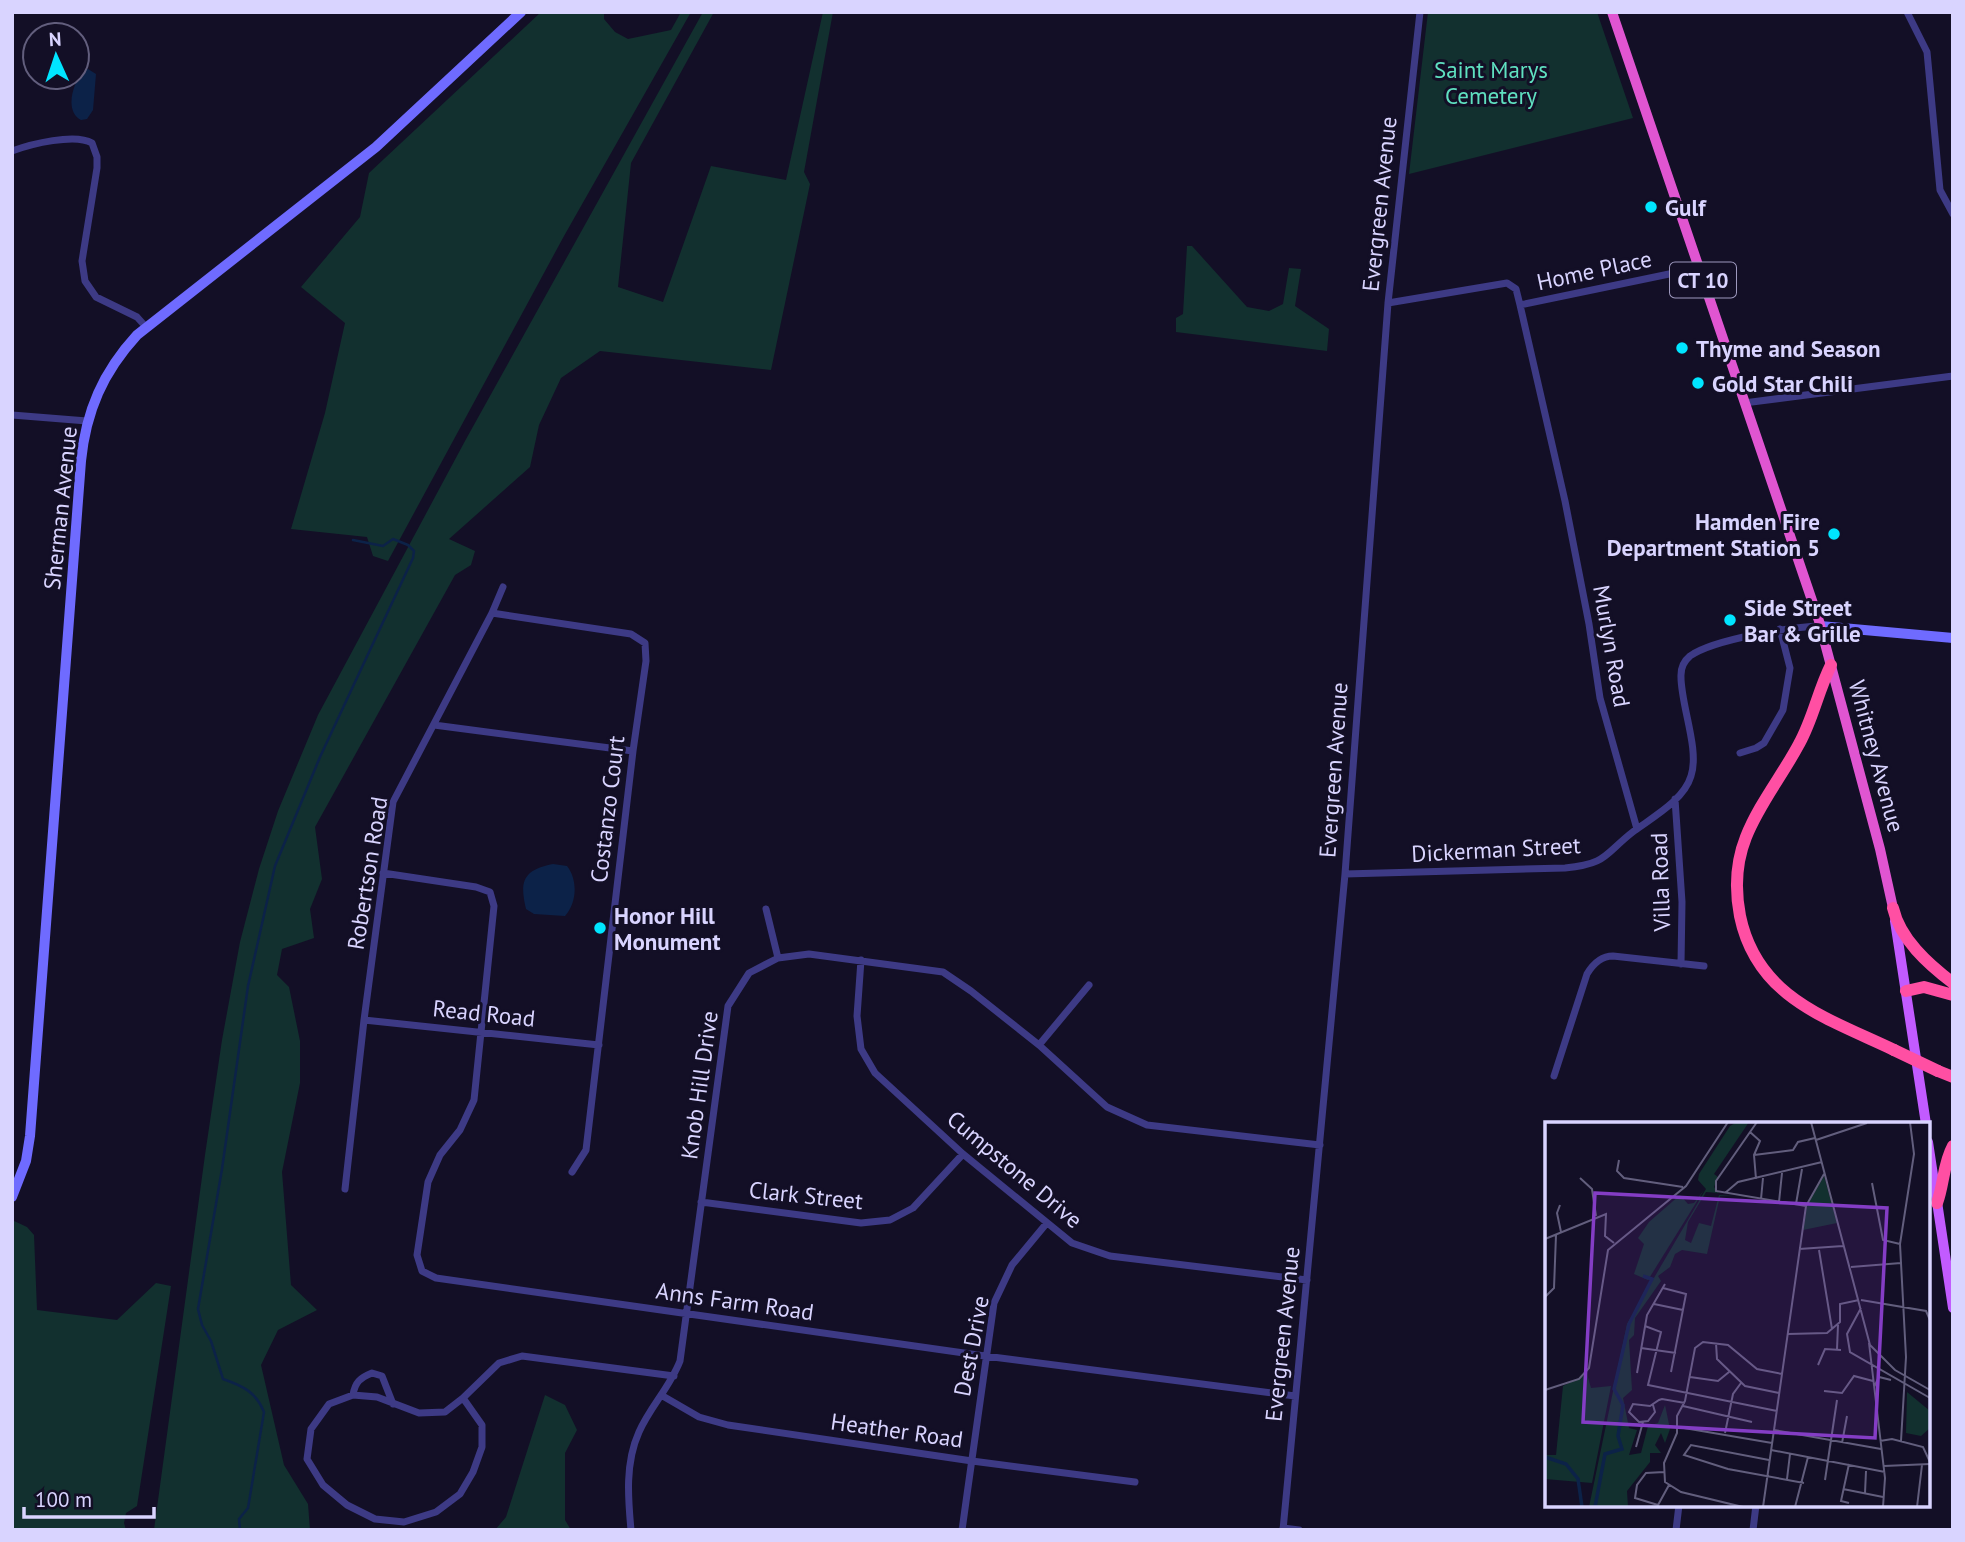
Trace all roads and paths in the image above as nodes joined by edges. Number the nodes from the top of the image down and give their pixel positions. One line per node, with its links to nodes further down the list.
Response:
1 (521, 12): 10 (main road, Sherman Avenue)
2 (1420, 12): 8 (street, Evergreen Avenue)
3 (1612, 12): 7 (highway, Whitney Avenue / CT 10)
4 (1907, 12): 6 (street)
5 (13, 149): 10 (street)
6 (1953, 214)
7 (1698, 268): 9 (street, Home Place); 12 (highway, Whitney Avenue / CT 10)
8 (1388, 303): 9 (street, Home Place); 27 (street, Evergreen Avenue)
9 (1520, 305): 25 (street, Murlyn Road)
10 (146, 327): 14 (main road, Sherman Avenue)
11 (1953, 376): 12 (street)
12 (1744, 403): 17 (highway, Whitney Avenue / CT 10)
13 (12, 415): 14 (street)
14 (87, 421): 51 (main road, Sherman Avenue)
15 (503, 587): 16 (street, Robertson Road)
16 (492, 613): 21 (street, Robertson Road); 22 (street, Costanzo Court)
17 (1820, 626): 18 (street, Dickerman Street); 19 (main road); 20 (highway, Whitney Avenue / CT 10)
18 (1780, 629): 23 (street); 24 (street, Dickerman Street)
19 (1953, 638)
20 (1831, 665): 28 (highway, Whitney Avenue / CT 10); 43 (highway, bridge)
21 (434, 725): 22 (street); 26 (street, Robertson Road)
22 (633, 751): 40 (street, Costanzo Court)
23 (1740, 754)
24 (1675, 799): 25 (street, Dickerman Street); 32 (street, Villa Road)
25 (1637, 829): 27 (street, Dickerman Street)
26 (383, 873): 38 (street, Robertson Road); 39 (street)
27 (1345, 874): 45 (street, Evergreen Avenue)
28 (1893, 908): 34 (highway); 36 (main road, Whitney Avenue / CT 10)
29 (766, 909): 30 (street)
30 (778, 958): 31 (street, Knob Hill Drive); 52 (street, Knob Hill Drive)
31 (861, 960): 41 (street, Knob Hill Drive); 47 (street, Cumpstone Drive)
32 (1681, 964): 33 (street); 42 (street)
33 (1704, 966)
34 (1953, 983)
35 (1088, 985): 41 (street)
36 (1906, 991): 37 (highway); 44 (main road, Whitney Avenue / CT 10)
37 (1953, 995)
38 (364, 1020): 39 (street, Read Road); 50 (street, Robertson Road)
39 (482, 1032): 40 (street, Read Road); 57 (street, Anns Farm Road)
40 (599, 1045): 49 (street, Costanzo Court)
41 (1039, 1045): 45 (street, Knob Hill Drive)
42 (1554, 1076)
43 (1953, 1077)
44 (1926, 1122)
45 (1321, 1145): 55 (street, Evergreen Avenue)
46 (1953, 1146): 53 (highway)
47 (963, 1154): 52 (street, Clark Street); 54 (street, Cumpstone Drive)
48 (1930, 1163): 53 (main road)
49 (572, 1172)
50 (345, 1189)
51 (12, 1197)
52 (701, 1202): 57 (street, Knob Hill Drive)
53 (1937, 1203): 56 (main road)
54 (1046, 1224): 55 (street, Cumpstone Drive); 58 (street, Dest Drive)
55 (1307, 1280): 62 (street, Evergreen Avenue)
56 (1953, 1308)
57 (686, 1314): 58 (street, Anns Farm Road); 59 (street, Knob Hill Drive)
58 (985, 1356): 62 (street, Anns Farm Road); 65 (street, Dest Drive)
59 (674, 1376): 61 (street, Knob Hill Drive); 63 (street)
60 (353, 1395): 64 (street); 64 (street); 69 (street)
61 (661, 1395): 65 (street, Heather Road); 71 (street, Knob Hill Drive)
62 (1295, 1396): 70 (street, Evergreen Avenue)
63 (463, 1398): 64 (street); 69 (street)
64 (393, 1404)
65 (972, 1461): 66 (street, Heather Road); 72 (street, Dest Drive)
66 (1135, 1482)
67 (1679, 1507): 74 (street)
68 (1756, 1507): 75 (street)
69 (404, 1526)
70 (1283, 1529): 73 (street)
71 (631, 1530)
72 (961, 1530)
73 (1299, 1530)
74 (1676, 1530)
75 (1754, 1530)

